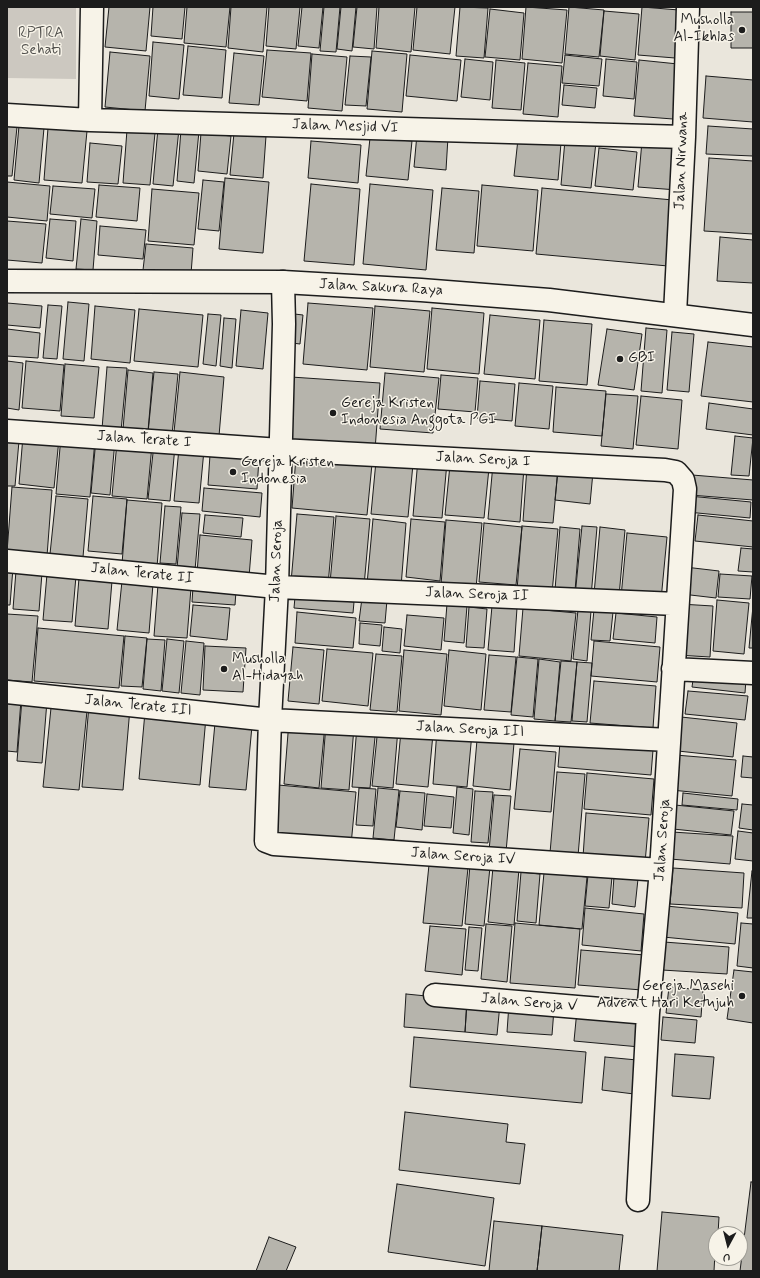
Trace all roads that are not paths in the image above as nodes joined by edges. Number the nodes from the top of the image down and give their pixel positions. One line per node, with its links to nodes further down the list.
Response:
1 (92, 7): 4 (street)
2 (688, 7): 5 (street, Jalan Nirwana)
3 (7, 115): 4 (street, Jalan Mesjid VI)
4 (90, 120): 5 (street, Jalan Mesjid VI)
5 (684, 137): 8 (street, Jalan Nirwana)
6 (7, 281): 7 (street, Jalan Sakura Raya)
7 (283, 282): 8 (street, Jalan Sakura Raya); 11 (street, Jalan Seroja)
8 (676, 314): 9 (street, Jalan Sakura Raya)
9 (753, 325)
10 (7, 431): 11 (street, Jalan Terate I)
11 (280, 450): 12 (street, Jalan Seroja I); 14 (street, Jalan Seroja)
12 (683, 480): 15 (street, Jalan Seroja)
13 (7, 560): 14 (street, Jalan Terate II)
14 (276, 587): 15 (street, Jalan Seroja II); 19 (street, Jalan Seroja)
15 (678, 604): 16 (street, Jalan Seroja)
16 (673, 669): 17 (street); 20 (street, Jalan Seroja)
17 (753, 673)
18 (7, 692): 19 (street, Jalan Terate III)
19 (270, 720): 20 (street, Jalan Seroja III); 21 (street, Jalan Seroja)
20 (669, 740): 22 (street, Jalan Seroja)
21 (266, 840): 22 (street, Jalan Seroja IV)
22 (661, 870): 24 (street, Jalan Seroja)
23 (434, 995): 24 (street, Jalan Seroja V)
24 (648, 1013): 25 (street, Jalan Seroja)
25 (638, 1200)

